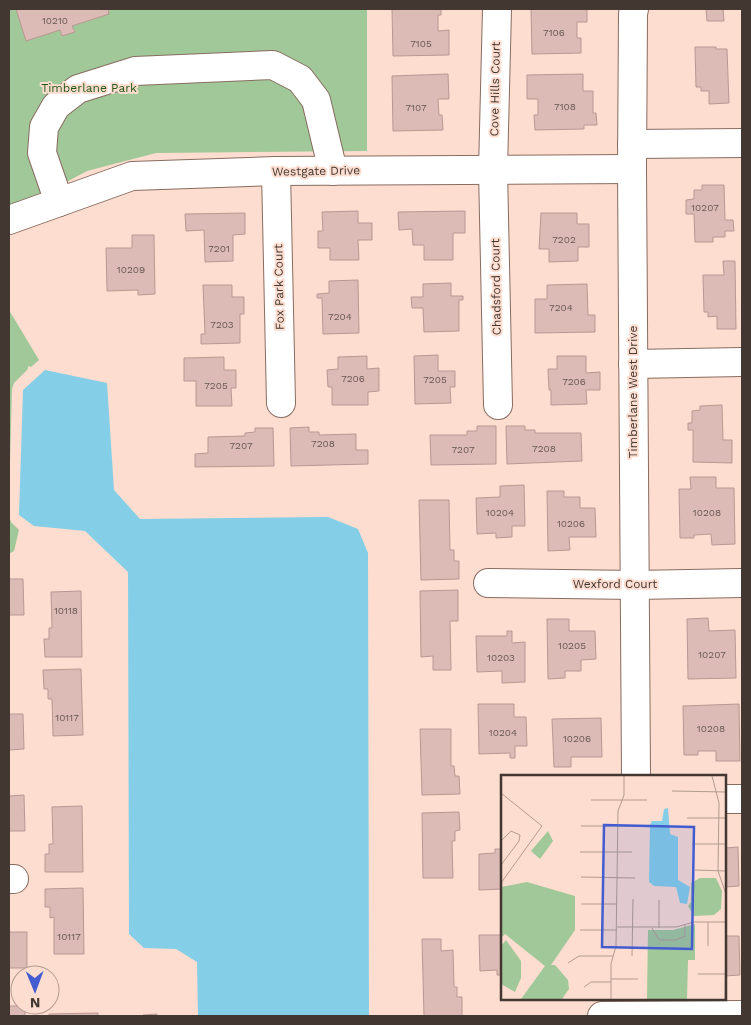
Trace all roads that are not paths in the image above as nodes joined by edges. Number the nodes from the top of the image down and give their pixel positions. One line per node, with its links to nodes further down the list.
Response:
1 (497, 9): 5 (street, Cove Hills Court)
2 (634, 9): 4 (street, Timberlane West Drive)
3 (742, 142): 4 (street, Westgate Drive)
4 (632, 157): 5 (street, Westgate Drive); 11 (street, Timberlane West Drive)
5 (493, 170): 7 (street, Westgate Drive); 13 (street, Chadsford Court)
6 (276, 171): 7 (street, Westgate Drive); 8 (street, Westgate Drive); 12 (street, Fox Park Court)
7 (333, 171): 8 (street)
8 (59, 202): 9 (street, Westgate Drive)
9 (9, 220)
10 (742, 362): 11 (street)
11 (633, 364): 16 (street, Timberlane West Drive)
12 (282, 403)
13 (498, 405)
14 (488, 583): 16 (street, Wexford Court)
15 (742, 584): 16 (street, Wexford Court)
16 (635, 585): 17 (street, Timberlane West Drive)
17 (636, 775)
18 (726, 799): 19 (street)
19 (742, 799)
20 (638, 1000): 23 (street)
21 (742, 1015): 23 (street)
22 (602, 1016): 23 (street)
23 (638, 1016)

